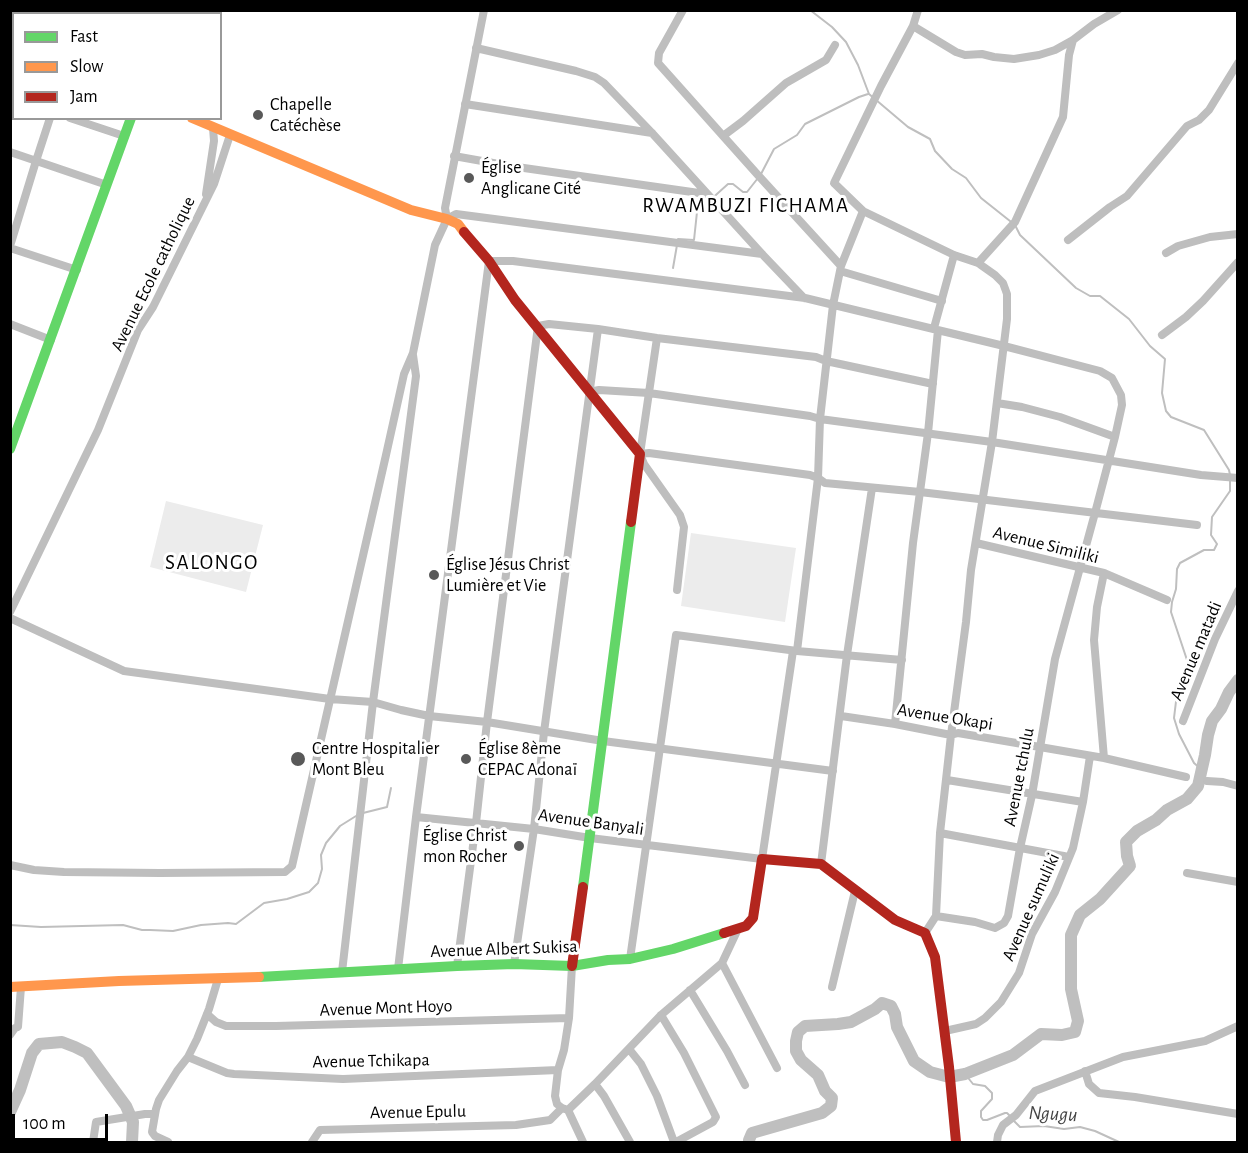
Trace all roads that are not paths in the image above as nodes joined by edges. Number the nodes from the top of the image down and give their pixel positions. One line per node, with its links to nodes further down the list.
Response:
1 (484, 10): 8 (street)
2 (683, 10): 19 (street)
3 (908, 10): 5 (street)
4 (1119, 10): 6 (street)
5 (915, 18): 6 (street); 26 (street)
6 (1073, 40): 36 (street)
7 (835, 45): 19 (street)
8 (476, 48): 10 (street); 16 (street)
9 (1238, 63): 29 (street)
10 (465, 104): 16 (street); 21 (street)
11 (49, 120): 22 (street)
12 (76, 120): 18 (street)
13 (130, 120): 18 (street)
14 (196, 120): 15 (street)
15 (213, 128): 17 (street); 25 (street)
16 (652, 134): 24 (street)
17 (230, 135): 25 (street, Avenue Ecole catholique); 27 (street)
18 (124, 136): 23 (street)
19 (723, 136): 37 (street)
20 (10, 152): 22 (street)
21 (454, 156): 24 (street); 27 (street)
22 (36, 161): 23 (street); 30 (street)
23 (107, 185): 38 (street)
24 (709, 197): 32 (street)
25 (204, 202): 77 (street, Avenue Ecole catholique)
26 (863, 211): 33 (street); 37 (street)
27 (447, 219): 32 (street); 34 (street); 50 (street)
28 (1238, 234): 31 (street)
29 (1068, 240)
30 (10, 247): 38 (street)
31 (1166, 253)
32 (762, 254): 39 (street)
33 (954, 255): 36 (street); 40 (street)
34 (489, 261): 39 (street); 43 (street); 84 (street)
35 (1238, 262): 46 (street)
36 (978, 263): 49 (street)
37 (840, 268): 40 (street); 41 (street)
38 (77, 270): 48 (street)
39 (805, 298): 41 (street)
40 (942, 301): 45 (street)
41 (833, 305): 45 (street); 51 (street)
42 (10, 324): 48 (street)
43 (538, 326): 44 (street); 53 (street); 86 (street)
44 (598, 329): 47 (street); 53 (street)
45 (936, 329): 49 (street); 52 (street)
46 (1162, 335)
47 (657, 338): 51 (street); 54 (street)
48 (51, 340): 56 (street)
49 (1004, 346): 55 (street); 59 (street, Avenue tchulu)
50 (412, 353): 82 (street); 83 (street)
51 (826, 361): 52 (street); 57 (street)
52 (933, 384): 58 (street)
53 (589, 392): 54 (street); 62 (street); 89 (street)
54 (649, 393): 57 (street); 62 (street)
55 (997, 403): 59 (street); 60 (street)
56 (16, 417): 61 (street)
57 (820, 419): 58 (street); 64 (street)
58 (928, 433): 60 (street); 67 (street)
59 (1115, 437): 63 (street, Avenue tchulu)
60 (992, 441): 63 (street); 68 (street)
61 (10, 449)
62 (640, 454): 64 (street); 74 (street); 91 (street)
63 (1109, 461): 65 (street); 69 (street, Avenue tchulu)
64 (818, 478): 66 (street); 79 (street)
65 (1235, 478)
66 (872, 488): 67 (street); 80 (street)
67 (920, 492): 68 (street); 81 (street)
68 (983, 500): 69 (street); 71 (street)
69 (1095, 513): 70 (street); 72 (street, Avenue tchulu)
70 (1197, 525)
71 (976, 543): 72 (street, Avenue Similiki); 90 (street)
72 (1080, 567): 73 (street, Avenue Similiki); 92 (street, Avenue tchulu)
73 (1104, 573): 76 (street); 95 (street, Avenue Similiki)
74 (677, 591)
75 (1238, 591): 87 (street, Avenue matadi)
76 (1167, 600)
77 (10, 612)
78 (10, 618): 82 (street)
79 (795, 651): 80 (street); 93 (street); 96 (street)
80 (847, 655): 81 (street); 85 (street)
81 (903, 660): 88 (street)
82 (330, 699): 83 (street); 114 (street)
83 (373, 702): 84 (street); 127 (street)
84 (429, 716): 86 (street); 104 (street)
85 (841, 716): 88 (street, Avenue Okapi); 97 (street)
86 (487, 722): 89 (street); 105 (street)
87 (1183, 722)
88 (895, 724): 90 (street, Avenue Okapi)
89 (544, 732): 91 (street); 106 (street)
90 (951, 735): 92 (street, Avenue Okapi); 99 (street)
91 (603, 741): 93 (street); 108 (street)
92 (1041, 747): 94 (street, Avenue Okapi); 102 (street, Avenue tchulu)
93 (660, 749): 96 (street); 109 (street)
94 (1090, 756): 95 (street, Avenue Okapi); 103 (street, Avenue sumuliki)
95 (1104, 759): 98 (street, Avenue Okapi)
96 (776, 763): 97 (street); 112 (street)
97 (833, 771): 113 (street)
98 (1186, 777)
99 (947, 780): 102 (street); 107 (street)
100 (1207, 782): 101 (street)
101 (1238, 786)
102 (1032, 795): 103 (street); 110 (street, Avenue tchulu)
103 (1083, 802): 111 (street, Avenue sumuliki)
104 (416, 817): 105 (street, Avenue Banyali); 126 (street)
105 (476, 823): 106 (street, Avenue Banyali); 124 (street)
106 (534, 829): 108 (street, Avenue Banyali); 123 (street)
107 (940, 833): 110 (street); 118 (street)
108 (590, 838): 109 (street, Avenue Banyali); 125 (street)
109 (647, 845): 112 (street, Avenue Banyali); 121 (street)
110 (1020, 848): 111 (street); 118 (street, Avenue tchulu)
111 (1069, 857): 136 (street, Avenue sumuliki)
112 (762, 859): 113 (street); 119 (street)
113 (821, 864): 117 (street)
114 (10, 865)
115 (1187, 873): 116 (street)
116 (1238, 882)
117 (855, 891): 120 (street); 130 (street)
118 (936, 916): 120 (street)
119 (738, 929): 121 (street, Avenue Albert Sukisa); 122 (street)
120 (925, 933): 136 (street)
121 (630, 959): 125 (street, Avenue Albert Sukisa)
122 (722, 963): 131 (street, Avenue Epulu); 140 (street)
123 (514, 964): 124 (street, Avenue Albert Sukisa); 125 (street, Avenue Albert Sukisa)
124 (457, 966): 126 (street, Avenue Albert Sukisa)
125 (572, 966): 134 (street)
126 (398, 969): 127 (street, Avenue Albert Sukisa)
127 (342, 972): 128 (street, Avenue Albert Sukisa)
128 (218, 979): 129 (street, Avenue Albert Sukisa); 132 (street)
129 (16, 987): 137 (street)
130 (832, 987)
131 (690, 990): 133 (street, Avenue Epulu); 144 (street)
132 (207, 1014): 134 (street, Avenue Mont Hoyo); 139 (street)
133 (661, 1015): 138 (street, Avenue Epulu); 153 (street)
134 (569, 1017): 141 (street)
135 (1238, 1026): 142 (street)
136 (945, 1031): 154 (street)
137 (10, 1035)
138 (629, 1049): 143 (street, Avenue Epulu); 153 (street)
139 (188, 1058): 141 (street, Avenue Tchikapa); 146 (street)
140 (777, 1068)
141 (558, 1070): 145 (street)
142 (1085, 1071): 147 (street); 155 (street)
143 (595, 1084): 145 (street, Avenue Epulu); 152 (street)
144 (745, 1085)
145 (565, 1109): 150 (street, Avenue Epulu); 151 (street)
146 (155, 1114): 148 (street); 149 (street)
147 (1238, 1114)
148 (93, 1143)
149 (168, 1143)
150 (312, 1143)
151 (583, 1143)
152 (630, 1143)
153 (675, 1143)
154 (956, 1143)
155 (997, 1143)

